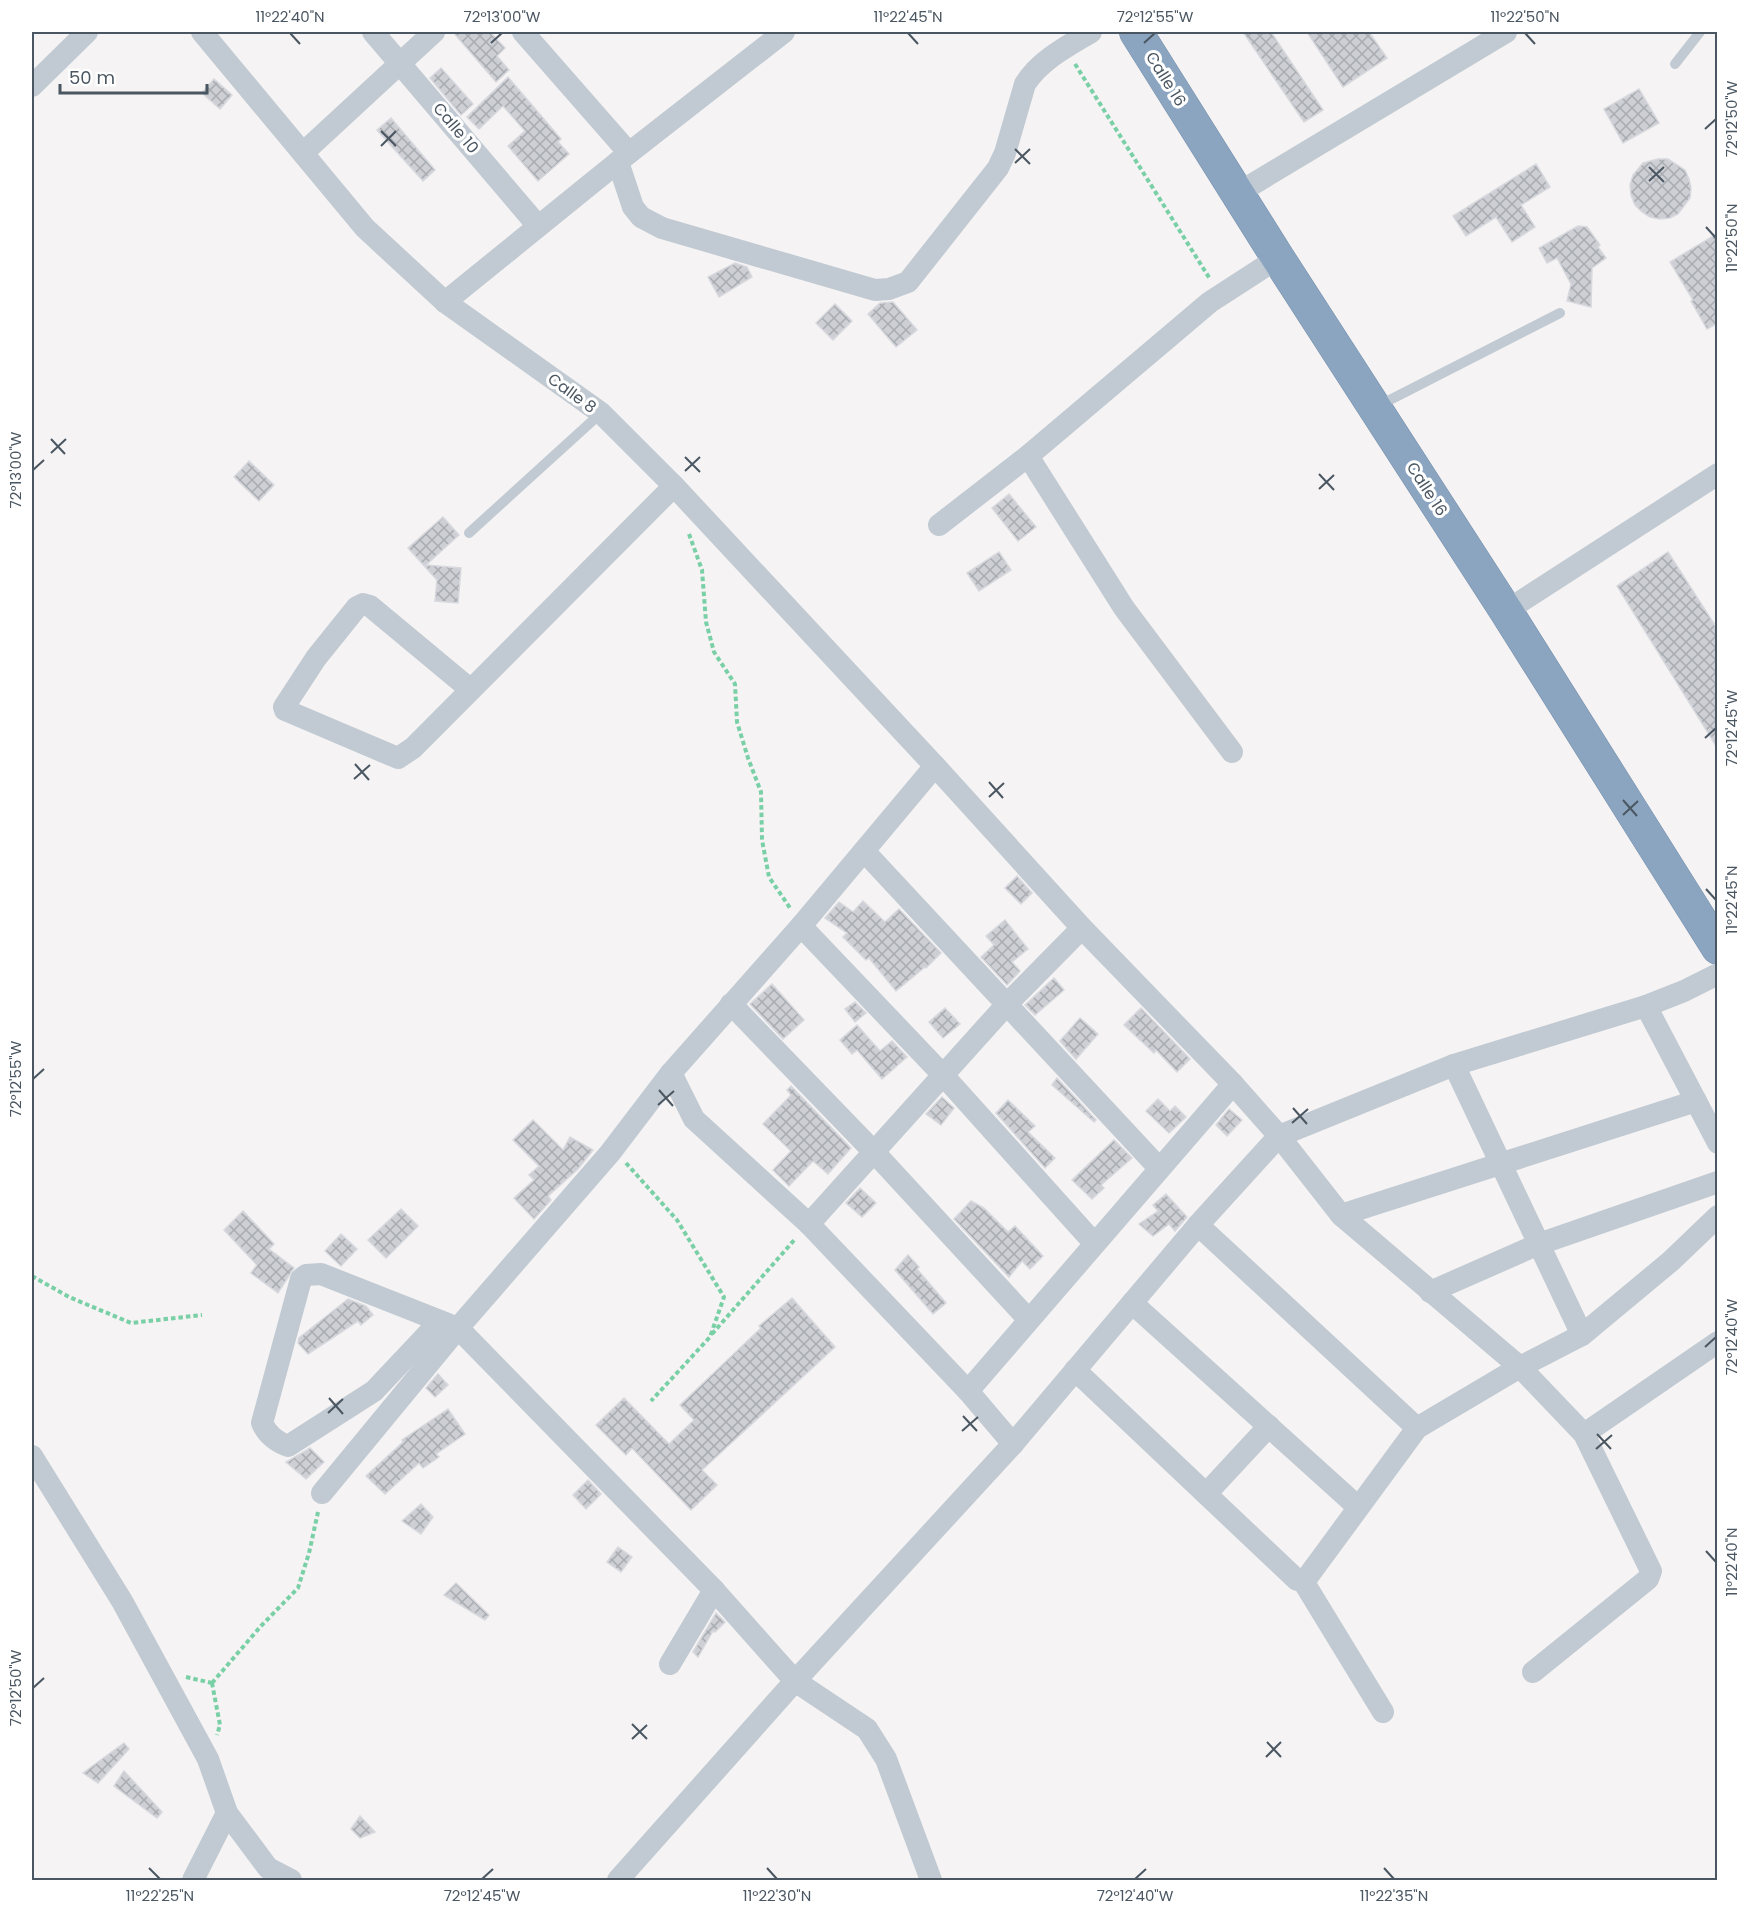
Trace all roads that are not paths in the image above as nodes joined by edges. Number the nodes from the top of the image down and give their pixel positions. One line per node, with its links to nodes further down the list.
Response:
1 (87, 32): 13 (street)
2 (202, 32): 14 (street, Calle 8)
3 (373, 32): 11 (street, Calle 10)
4 (434, 32): 11 (street)
5 (523, 32): 15 (street)
6 (784, 32): 15 (street)
7 (1136, 32): 16 (highway, Calle 16)
8 (1506, 32): 16 (street)
9 (1700, 32): 12 (lane)
10 (1072, 38): 15 (street)
11 (401, 63): 14 (street); 17 (street, Calle 10)
12 (1675, 64)
13 (32, 86)
14 (303, 153): 19 (street, Calle 8)
15 (623, 158): 17 (street)
16 (1238, 193): 18 (highway, Calle 16)
17 (538, 226): 19 (street)
18 (1265, 266): 21 (highway, Calle 16); 23 (street)
19 (445, 302): 22 (street, Calle 8)
20 (1560, 313): 21 (lane)
21 (1375, 408): 28 (highway, Calle 16)
22 (601, 413): 25 (street, Calle 8); 27 (lane)
23 (1028, 456): 26 (street); 30 (street)
24 (1718, 474): 28 (street)
25 (674, 486): 29 (street); 31 (street, Calle 8)
26 (939, 525)
27 (469, 533)
28 (1506, 611): 35 (highway, Calle 16)
29 (471, 690): 29 (street)
30 (1232, 752)
31 (935, 766): 32 (street); 34 (street, Calle 8)
32 (864, 851): 33 (street); 37 (street)
33 (801, 926): 38 (street); 42 (street)
34 (1082, 928): 37 (street); 43 (street, Calle 8)
35 (1718, 948)
36 (1718, 974): 39 (street)
37 (1008, 1003): 42 (street); 49 (street)
38 (731, 1004): 41 (street); 47 (street)
39 (1653, 1004): 40 (street); 44 (street)
40 (1454, 1065): 45 (street); 48 (street)
41 (671, 1073): 53 (street); 60 (street)
42 (942, 1074): 47 (street); 55 (street)
43 (1233, 1084): 45 (street, Calle 8); 49 (street)
44 (1696, 1101): 46 (street); 48 (street)
45 (1279, 1136): 51 (street, Calle 8); 54 (street)
46 (1718, 1143)
47 (874, 1152): 53 (street); 59 (street)
48 (1502, 1165): 51 (street); 56 (street)
49 (1159, 1168): 55 (street)
50 (1718, 1182): 56 (street)
51 (1341, 1215): 57 (street, Calle 8)
52 (1718, 1216): 61 (street)
53 (809, 1224): 65 (street)
54 (1198, 1225): 58 (street); 67 (street)
55 (1094, 1243): 59 (street)
56 (1539, 1244): 57 (street); 61 (street)
57 (1430, 1292): 63 (street, Calle 8)
58 (1132, 1302): 64 (street); 66 (street)
59 (1029, 1320): 65 (street)
60 (449, 1325): 60 (street); 71 (street); 75 (street)
61 (1582, 1335): 63 (street)
62 (1718, 1342): 68 (street)
63 (1520, 1367): 67 (street); 68 (street, Calle 8)
64 (1075, 1370): 69 (street); 72 (street)
65 (968, 1391): 69 (street)
66 (1269, 1426): 72 (street); 73 (street)
67 (1417, 1428): 73 (street)
68 (1584, 1434): 77 (street, Calle 8)
69 (1013, 1444): 78 (street)
70 (32, 1456): 80 (street)
71 (322, 1493)
72 (1206, 1494): 74 (street)
73 (1358, 1507): 74 (street)
74 (1303, 1581): 79 (street)
75 (714, 1590): 76 (street); 78 (street)
76 (670, 1664)
77 (1533, 1672)
78 (795, 1681): 83 (street); 84 (street)
79 (1383, 1712)
80 (227, 1813): 81 (street); 82 (street)
81 (193, 1881)
82 (291, 1881)
83 (618, 1881)
84 (931, 1881)

